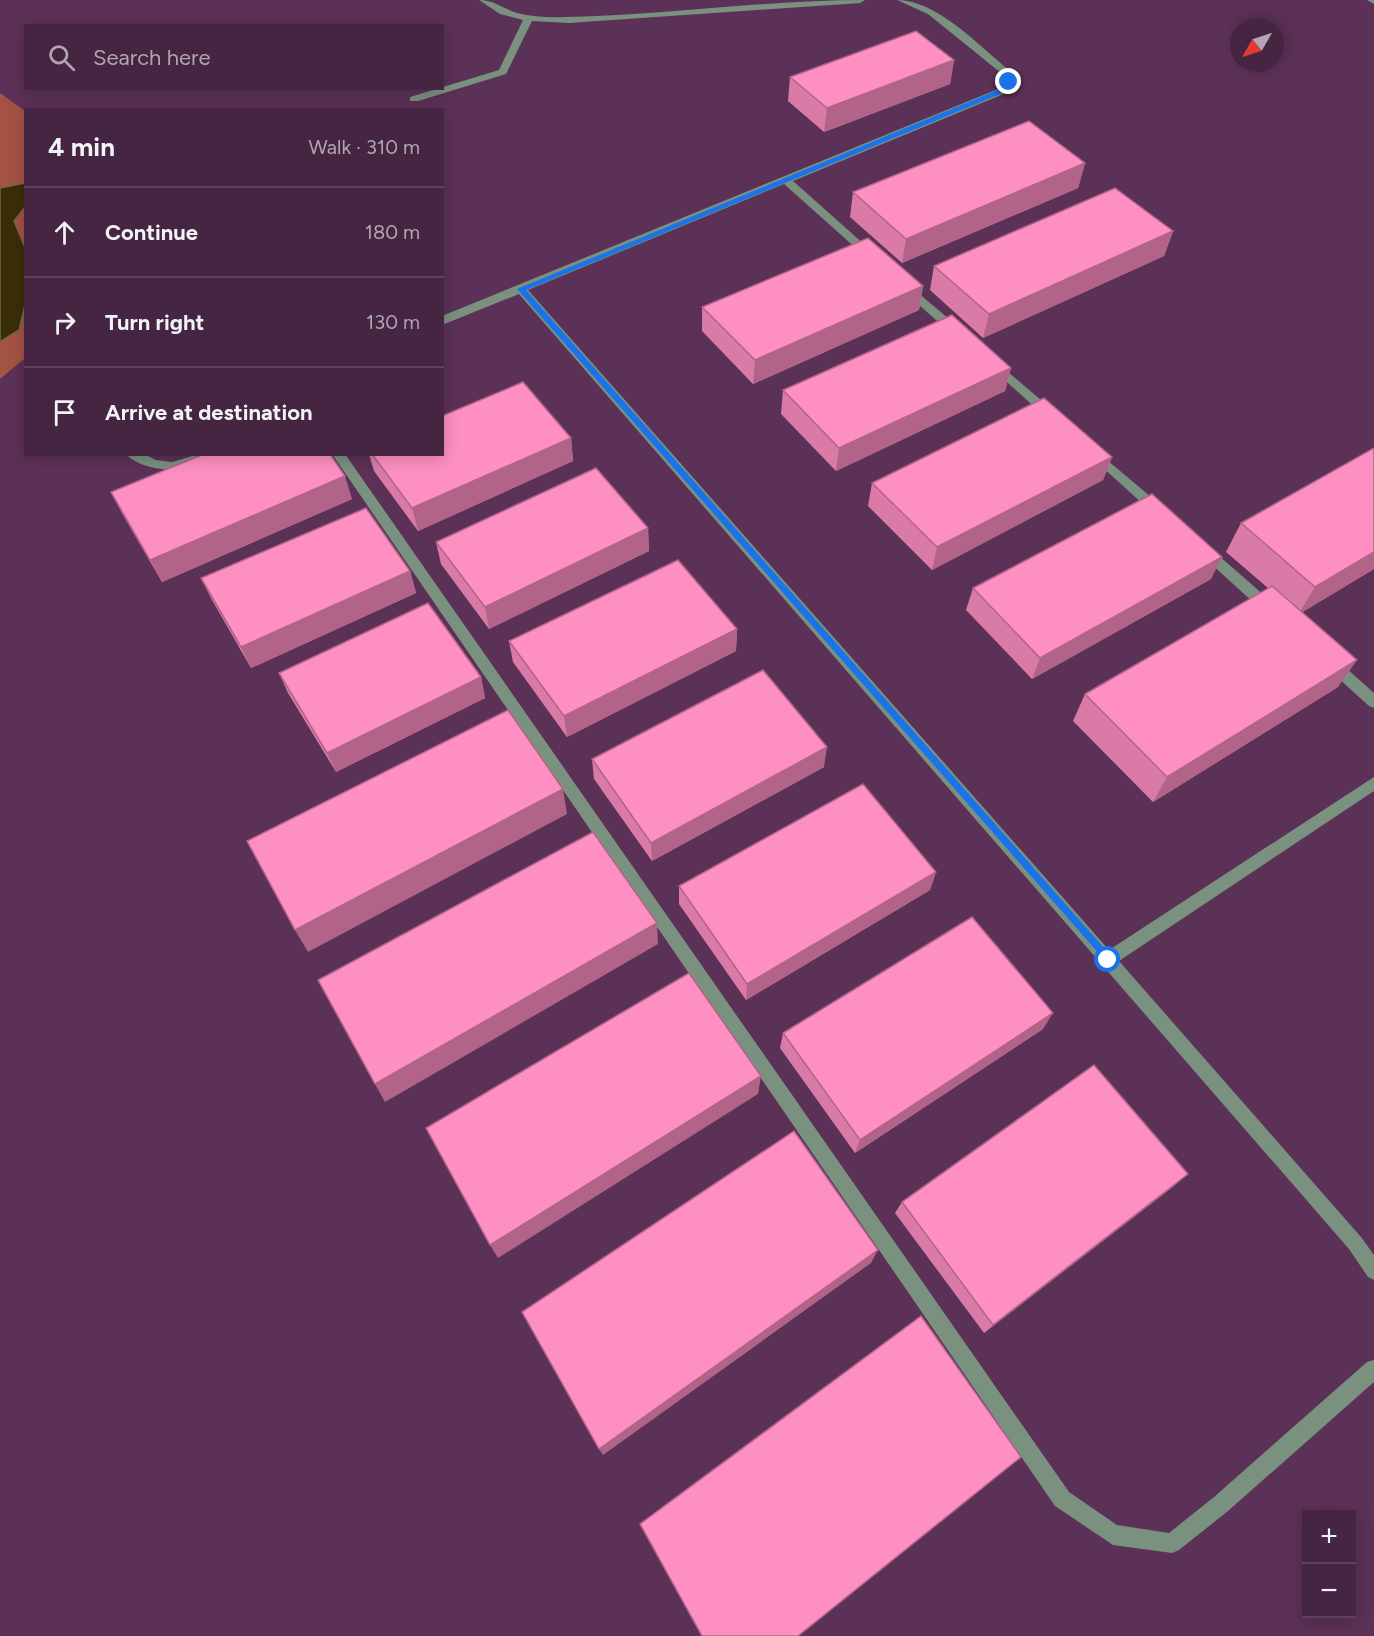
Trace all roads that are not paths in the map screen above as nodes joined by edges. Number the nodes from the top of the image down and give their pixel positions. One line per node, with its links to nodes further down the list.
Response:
1 (484, 0): 4 (lane)
2 (860, 0): 4 (lane)
3 (902, 0): 8 (lane)
4 (528, 20): 6 (lane)
5 (444, 90): 7 (lane)
6 (444, 90)
7 (414, 99)
8 (786, 180): 9 (lane); 11 (lane)
9 (521, 289): 10 (lane); 24 (lane)
10 (444, 320)
11 (965, 339)
12 (983, 355): 13 (lane)
13 (1064, 426)
14 (1082, 442): 18 (lane)
15 (136, 456): 16 (lane)
16 (207, 456)
17 (339, 456): 26 (lane)
18 (1171, 522)
19 (1189, 537): 20 (lane)
20 (1279, 617)
21 (1324, 657): 22 (lane)
22 (1374, 702)
23 (1374, 783): 24 (lane)
24 (1108, 960): 25 (lane)
25 (1374, 1271)
26 (1374, 1369)

